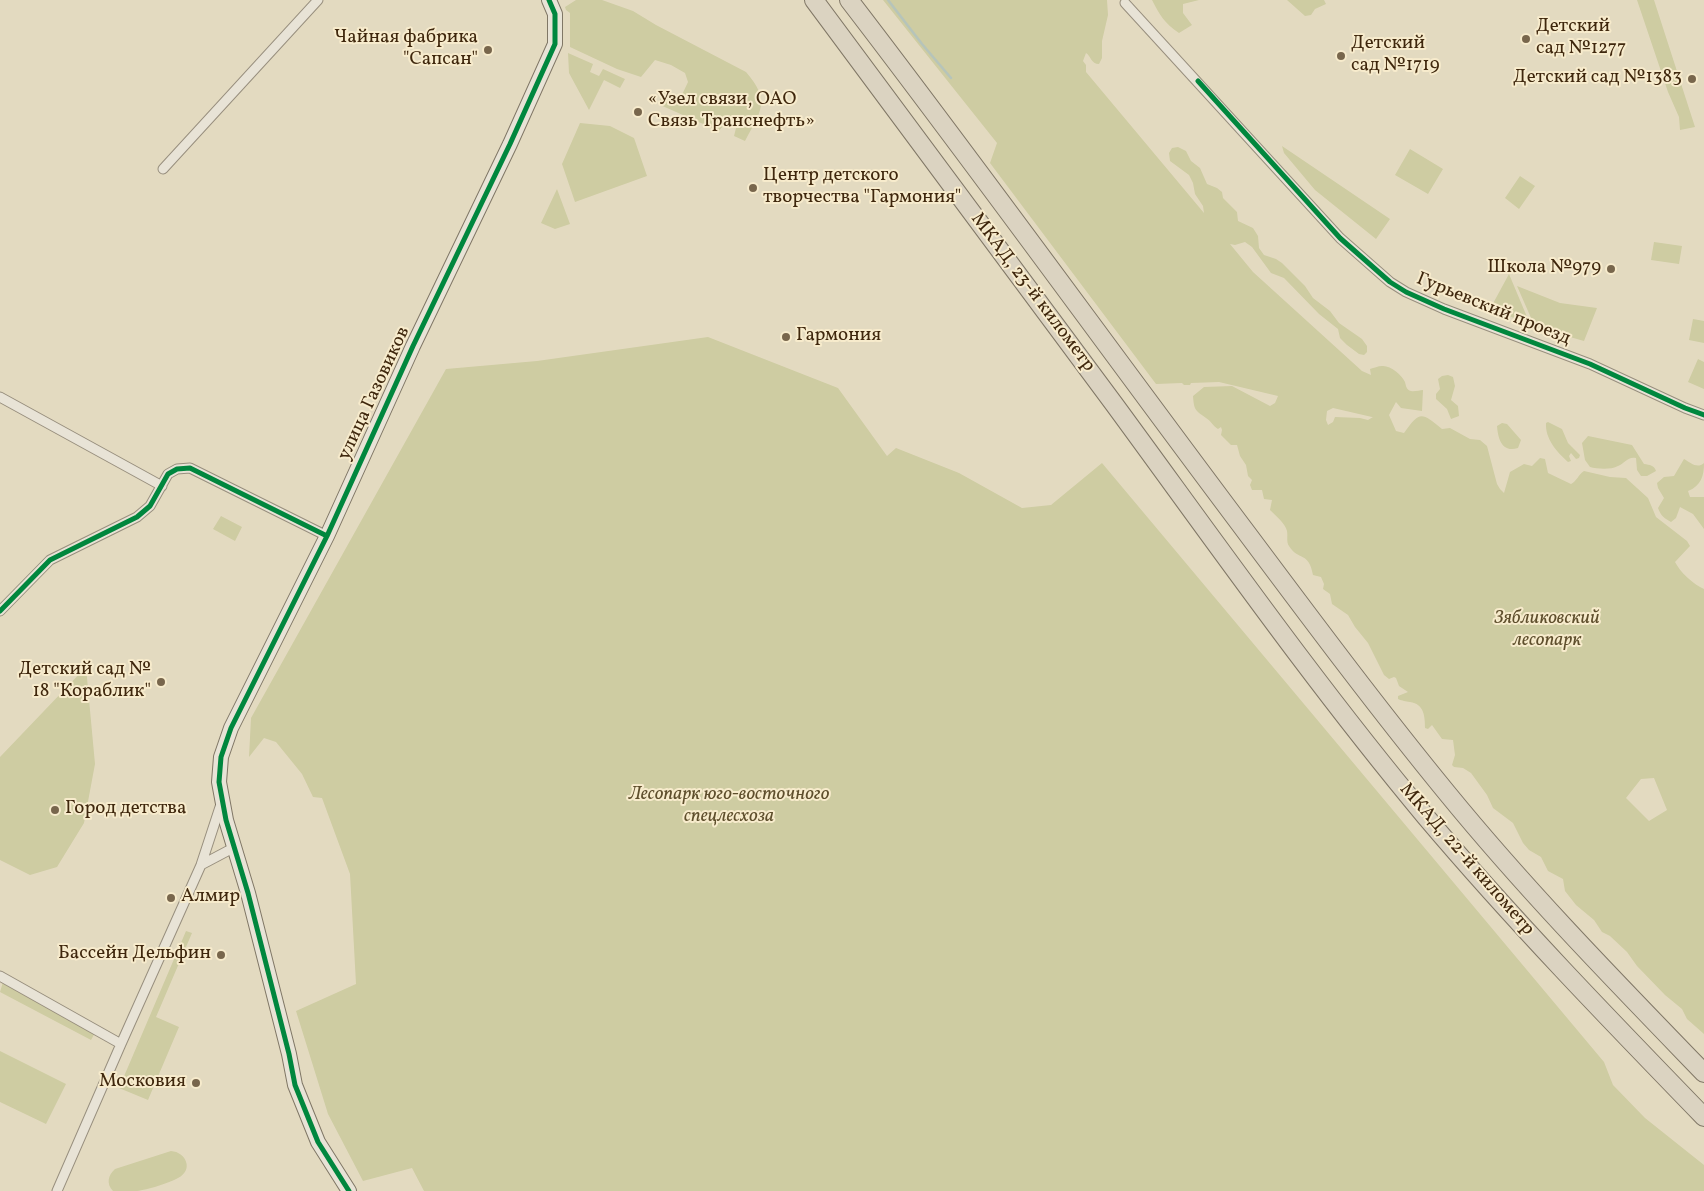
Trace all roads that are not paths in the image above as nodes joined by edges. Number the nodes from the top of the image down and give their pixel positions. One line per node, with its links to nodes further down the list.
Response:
1 (318, 0): 6 (street)
2 (550, 0): 10 (street, улица Газовиков)
3 (814, 0): 12 (highway, МКАД, 23-й километр)
4 (849, 0): 11 (highway, МКАД, 23-й километр)
5 (1125, 3): 8 (street, Гурьевский проезд)
6 (163, 169)
7 (0, 397): 9 (street)
8 (1704, 414)
9 (162, 486): 10 (street); 13 (street)
10 (327, 536): 14 (street, улица Газовиков)
11 (1273, 568): 19 (highway, МКАД, 22-й километр)
12 (1248, 587): 20 (highway, МКАД, 22-й километр)
13 (0, 611)
14 (222, 802): 15 (street, улица Газовиков); 16 (street)
15 (235, 847): 16 (street); 22 (street, улица Газовиков)
16 (201, 865): 18 (street)
17 (0, 976): 18 (street)
18 (121, 1044): 21 (street)
19 (1704, 1072)
20 (1704, 1117)
21 (57, 1191)
22 (348, 1191)

